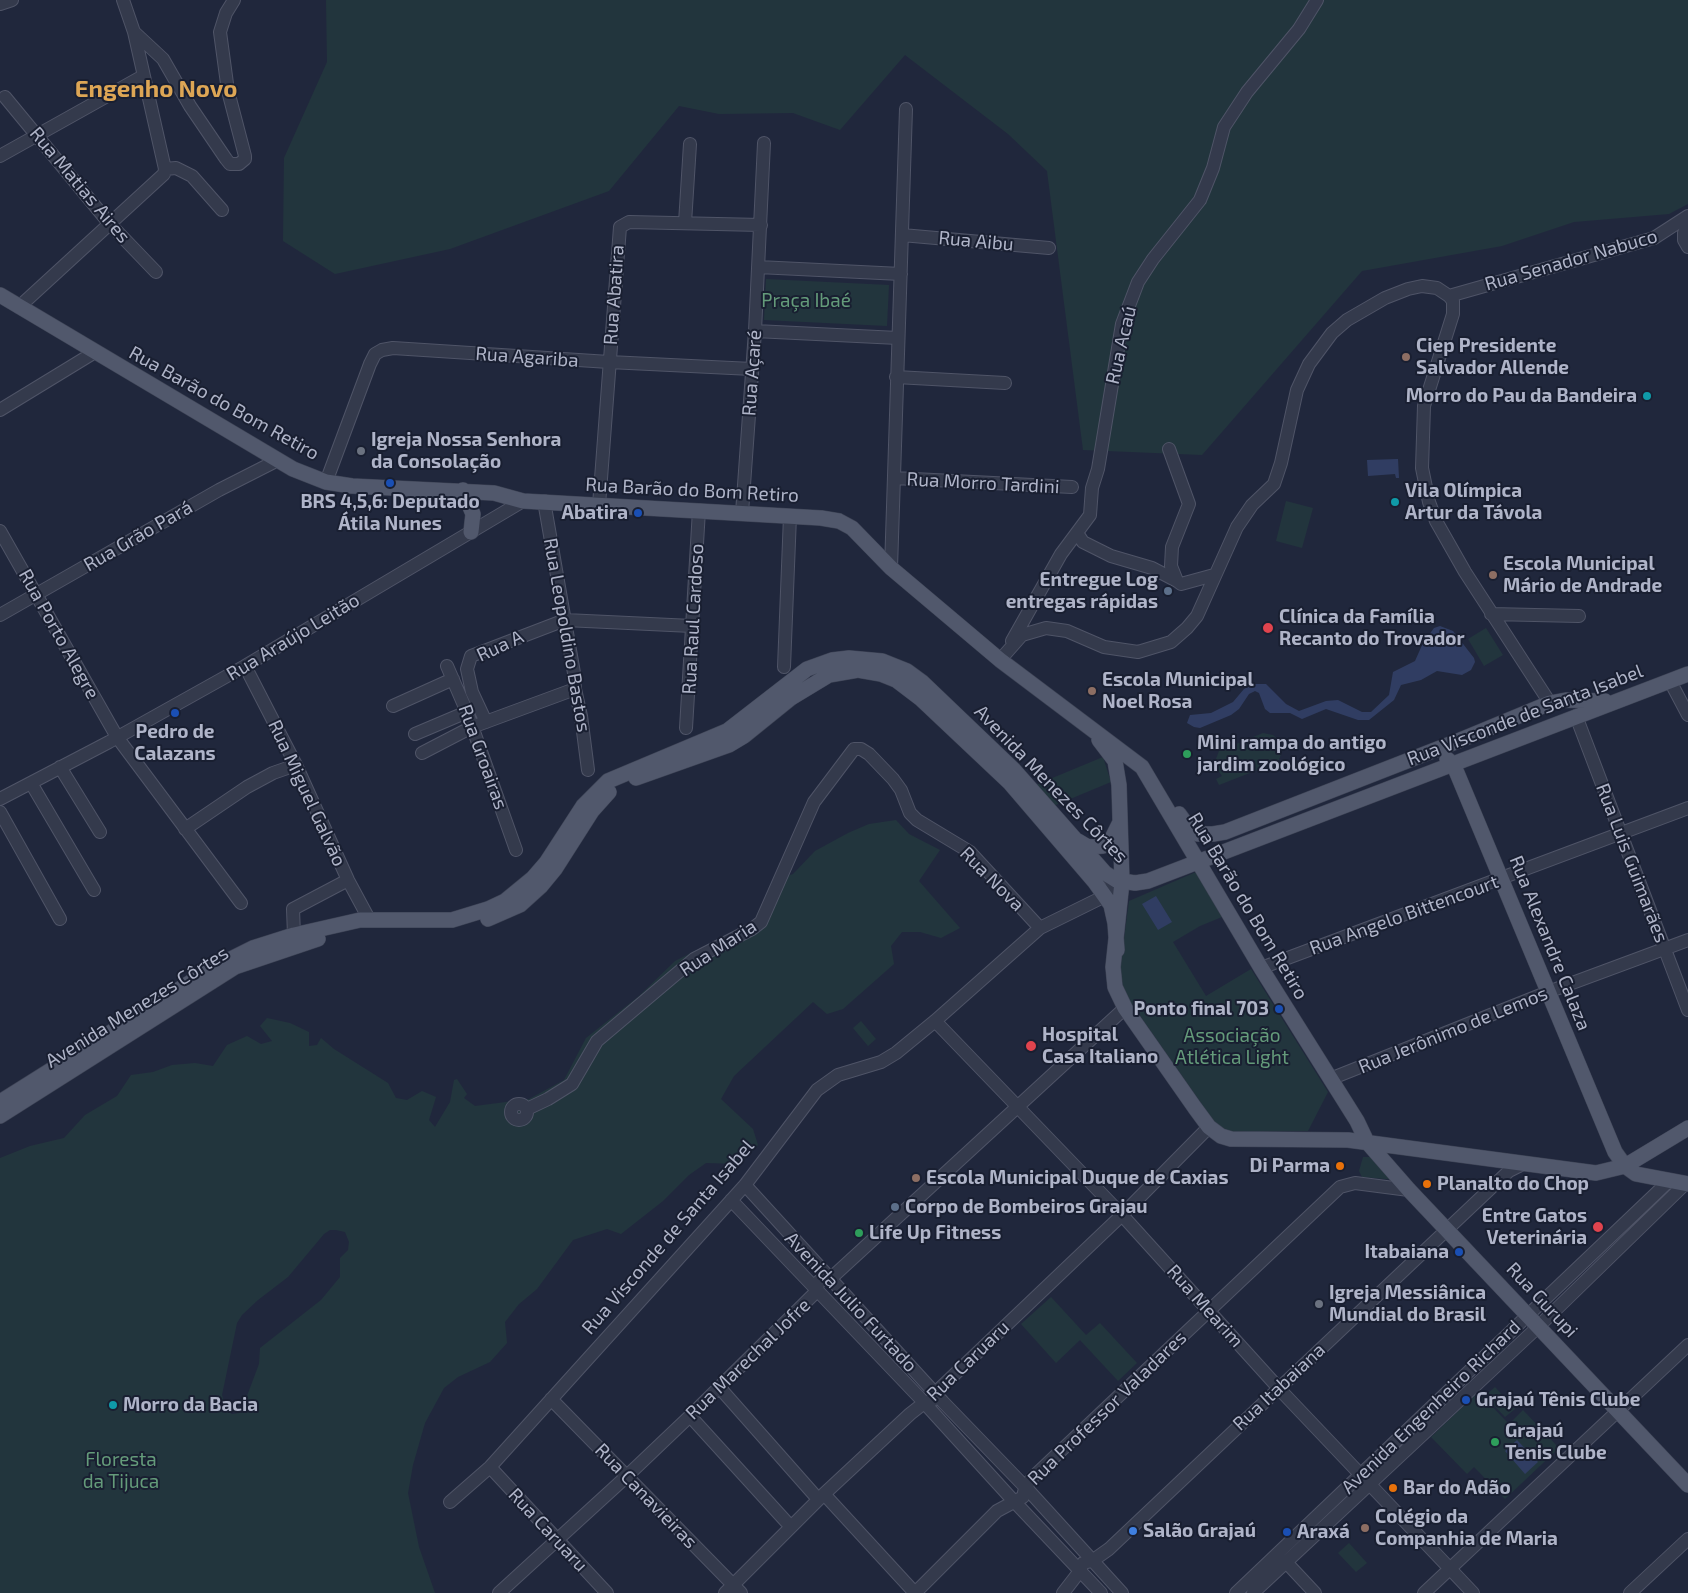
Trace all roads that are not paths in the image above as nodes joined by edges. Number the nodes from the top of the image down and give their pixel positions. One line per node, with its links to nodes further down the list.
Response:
1 (12, 0): 5 (street)
2 (123, 0): 6 (street)
3 (234, 0): 6 (street)
4 (1318, 0): 52 (street, Rua Acaú)
5 (0, 4)
6 (134, 32): 7 (street)
7 (143, 76): 10 (street); 14 (street)
8 (5, 96): 10 (street, Rua Matias Aires)
9 (906, 109): 21 (street)
10 (38, 136): 13 (street); 17 (street, Rua Matias Aires)
11 (764, 143): 19 (street, Rua Açaré)
12 (690, 144): 18 (street)
13 (0, 156)
14 (165, 169): 15 (street); 17 (street)
15 (222, 210)
16 (1688, 216): 28 (street, Rua Senador Nabuco)
17 (109, 222): 25 (street, Rua Matias Aires); 29 (street)
18 (685, 223): 19 (street, Rua Abatira); 33 (street, Rua Abatira)
19 (761, 225): 24 (street, Rua Açaré)
20 (1686, 230): 22 (street)
21 (902, 235): 23 (street, Rua Aibu); 26 (street)
22 (1688, 246)
23 (1049, 248)
24 (758, 267): 26 (street); 30 (street, Rua Açaré)
25 (156, 272)
26 (901, 274): 31 (street)
27 (0, 295): 29 (main road, Rua Barão do Bom Retiro)
28 (1450, 296): 54 (street); 57 (street)
29 (19, 307): 32 (main road, Rua Barão do Bom Retiro)
30 (755, 331): 31 (street); 34 (street, Rua Açaré)
31 (898, 338): 35 (street)
32 (95, 352): 37 (street); 39 (main road, Rua Barão do Bom Retiro)
33 (609, 362): 34 (street, Rua Agariba); 41 (street, Rua Agariba); 46 (street, Rua Abatira)
34 (752, 369): 48 (street, Rua Açaré)
35 (896, 377): 36 (street); 40 (street)
36 (1005, 383)
37 (0, 410)
38 (1169, 449): 55 (street)
39 (278, 460): 41 (main road, Rua Barão do Bom Retiro); 56 (street, Rua Grão Pará)
40 (894, 478): 42 (street, Rua Morro Tardini); 53 (street)
41 (326, 482): 43 (main road, Rua Barão do Bom Retiro)
42 (1072, 487)
43 (462, 490): 44 (main road, Rua Barão do Bom Retiro); 51 (main road)
44 (523, 500): 45 (main road, Rua Barão do Bom Retiro); 51 (street, Rua Araújo Leitão)
45 (544, 501): 46 (main road, Rua Barão do Bom Retiro); 60 (street, Rua Leopoldino Bastos)
46 (599, 505): 47 (main road, Rua Barão do Bom Retiro)
47 (699, 510): 48 (main road, Rua Barão do Bom Retiro); 61 (street, Rua Raul Cardoso)
48 (742, 512): 49 (main road, Rua Barão do Bom Retiro)
49 (790, 516): 53 (main road, Rua Barão do Bom Retiro); 65 (street)
50 (0, 531): 56 (street, Rua Porto Alegre)
51 (471, 532): 63 (street, Rua Araújo Leitão)
52 (1076, 533): 55 (street); 62 (street, Rua Acaú)
53 (891, 568): 62 (main road, Rua Barão do Bom Retiro)
54 (1214, 575): 55 (street); 62 (street)
55 (1177, 581)
56 (36, 595): 58 (street, Rua Grão Pará); 81 (street, Rua Porto Alegre)
57 (1491, 614): 59 (street); 71 (street)
58 (0, 615)
59 (1579, 616)
60 (565, 620): 61 (street); 69 (street, Rua Leopoldino Bastos); 76 (street, Rua A)
61 (692, 626): 79 (street, Rua Raul Cardoso)
62 (1000, 660): 78 (main road, Rua Barão do Bom Retiro)
63 (245, 666): 81 (street, Rua Araújo Leitão); 86 (street, Rua Miguel Galvão)
64 (447, 666): 67 (street, Rua Groairas)
65 (784, 667)
66 (1688, 674): 68 (main road, Rua Visconde de Santa Isabel)
67 (453, 679): 72 (street); 73 (street, Rua Groairas)
68 (1670, 681): 70 (main road, Rua Visconde de Santa Isabel); 74 (street)
69 (574, 689): 76 (street); 88 (street, Rua Leopoldino Bastos)
70 (1611, 702): 71 (main road, Rua Barão do Bom Retiro); 75 (main road, Rua Visconde de Santa Isabel)
71 (1550, 703): 84 (main road, Rua Barão do Bom Retiro)
72 (394, 706)
73 (467, 712): 77 (street, Rua Groairas); 80 (street)
74 (1688, 715)
75 (1576, 716): 85 (main road, Rua Visconde de Santa Isabel); 96 (street, Rua Luis Guimarães)
76 (486, 722): 77 (street)
77 (472, 727): 83 (street); 98 (street, Rua Groairas)
78 (1089, 727): 84 (main road, Rua Barão do Bom Retiro); 93 (main road); 99 (main road, Rua Barão do Bom Retiro)
79 (686, 728)
80 (414, 734)
81 (118, 737): 87 (street, Rua Araújo Leitão); 94 (street, Rua Porto Alegre)
82 (861, 749): 108 (street, Rua Nova); 121 (street, Rua Maria)
83 (422, 753)
84 (1423, 755): 85 (main road)
85 (1453, 764): 99 (main road, Rua Visconde de Santa Isabel); 102 (main road, Rua Alexandre Calaza)
86 (296, 765): 94 (street); 100 (street, Rua Miguel Galvão)
87 (60, 767): 89 (street, Rua Araújo Leitão); 95 (street)
88 (588, 770)
89 (31, 783): 90 (street, Rua Araújo Leitão); 103 (street)
90 (0, 799)
91 (1688, 808): 96 (street, Rua Angelo Bittencourt)
92 (0, 812): 106 (street)
93 (1120, 820): 97 (main road); 101 (main road)
94 (185, 829): 105 (street, Rua Porto Alegre)
95 (100, 832)
96 (1620, 834): 102 (street, Rua Angelo Bittencourt); 111 (street, Rua Luis Guimarães)
97 (1071, 835): 101 (main road, Avenida Menezes Côrtes); 107 (main road, Avenida Menezes Côrtes)
98 (516, 850)
99 (1198, 862): 101 (main road, Rua Visconde de Santa Isabel); 113 (main road, Rua Barão do Bom Retiro)
100 (348, 880): 107 (street, Rua Miguel Galvão); 109 (street)
101 (1117, 880): 104 (street); 112 (main road)
102 (1502, 880): 113 (street, Rua Angelo Bittencourt); 114 (main road, Rua Alexandre Calaza)
103 (94, 890)
104 (1106, 896): 108 (street, Rua Visconde de Santa Isabel); 112 (main road, Avenida Menezes Côrtes); 122 (main road, Avenida Menezes Côrtes)
105 (241, 903)
106 (60, 919)
107 (369, 919): 109 (main road, Avenida Menezes Côrtes)
108 (1040, 928): 117 (street, Rua Visconde de Santa Isabel)
109 (294, 935): 119 (main road, Avenida Menezes Côrtes)
110 (1688, 940): 111 (street, Rua Jerônimo de Lemos)
111 (1665, 949): 114 (street, Rua Jerônimo de Lemos); 116 (street, Rua Luis Guimarães)
112 (1117, 950): 115 (main road)
113 (1261, 968): 118 (main road, Rua Barão do Bom Retiro)
114 (1548, 992): 118 (street, Rua Jerônimo de Lemos); 129 (main road, Rua Alexandre Calaza)
115 (1125, 1008): 120 (street, Rua Marechal Jofre); 124 (main road)
116 (1688, 1010)
117 (935, 1021): 120 (street, Rua Mearim); 132 (street, Rua Visconde de Santa Isabel)
118 (1330, 1079): 123 (main road, Rua Barão do Bom Retiro)
119 (0, 1102)
120 (1019, 1107): 135 (street, Rua Mearim); 137 (street, Rua Marechal Jofre)
121 (527, 1109)
122 (0, 1116)
123 (1357, 1121): 126 (main road, Rua Barão do Bom Retiro); 127 (main road, Rua Barão do Bom Retiro)
124 (1209, 1127): 126 (main road); 135 (street, Rua Caruaru)
125 (1688, 1128): 129 (main road, Rua Barão do Bom Retiro)
126 (1367, 1142): 127 (main road, Rua Barão do Bom Retiro); 133 (main road, Rua Gurupi)
127 (1397, 1148): 128 (main road, Rua Barão do Bom Retiro)
128 (1523, 1164): 129 (main road, Rua Barão do Bom Retiro); 136 (street, Rua Itabaiana)
129 (1625, 1166): 130 (main road)
130 (1670, 1180): 131 (main road); 140 (street, Avenida Engenheiro Richard)
131 (1687, 1183): 141 (street, Avenida Engenheiro Richard)
132 (745, 1186): 134 (street, Rua Visconde de Santa Isabel); 137 (street, Avenida Julio Furtado)
133 (1409, 1190): 136 (main road, Rua Gurupi); 139 (street, Rua Professor Valadares)
134 (731, 1200): 138 (street, Avenida Julio Furtado); 146 (street, Rua Visconde de Santa Isabel)
135 (1122, 1215): 139 (street, Rua Mearim); 145 (street, Rua Caruaru)
136 (1447, 1229): 140 (main road, Rua Gurupi); 144 (street, Rua Itabaiana)
137 (831, 1281): 138 (street, Rua Marechal Jofre); 145 (street, Avenida Julio Furtado)
138 (819, 1293): 143 (street, Rua Marechal Jofre); 147 (street, Avenida Julio Furtado)
139 (1208, 1310): 144 (street, Rua Mearim); 153 (street, Rua Professor Valadares)
140 (1528, 1314): 141 (main road, Rua Gurupi); 152 (street, Avenida Engenheiro Richard)
141 (1539, 1326): 148 (main road, Rua Gurupi); 152 (street, Avenida Engenheiro Richard)
142 (1688, 1345): 148 (street)
143 (719, 1387): 149 (street, Rua Marechal Jofre); 155 (street)
144 (1279, 1387): 152 (street, Rua Mearim); 162 (street, Rua Itabaiana)
145 (933, 1391): 147 (street, Rua Caruaru); 153 (street, Avenida Julio Furtado)
146 (551, 1399): 150 (street, Rua Visconde de Santa Isabel); 151 (street, Rua Canavieiras)
147 (922, 1400): 155 (street, Rua Caruaru); 156 (street, Avenida Julio Furtado)
148 (1619, 1412): 154 (main road, Rua Gurupi); 163 (street)
149 (690, 1416): 151 (street, Rua Marechal Jofre); 158 (street)
150 (490, 1467): 157 (street, Rua Visconde de Santa Isabel); 159 (street, Rua Caruaru)
151 (627, 1476): 159 (street, Rua Marechal Jofre); 165 (street, Rua Canavieiras)
152 (1364, 1480): 161 (street, Avenida Engenheiro Richard); 163 (street, Rua Mearim); 172 (street, Avenida Engenheiro Richard)
153 (1022, 1485): 156 (street, Rua Professor Valadares); 162 (street, Avenida Julio Furtado)
154 (1688, 1485)
155 (821, 1497): 158 (street, Rua Caruaru); 168 (street)
156 (1010, 1497): 164 (street, Avenida Julio Furtado); 168 (street, Rua Professor Valadares)
157 (450, 1502)
158 (790, 1526): 165 (street, Rua Caruaru)
159 (556, 1538): 166 (street, Rua Marechal Jofre); 167 (street, Rua Caruaru)
160 (1688, 1538): 177 (street)
161 (1285, 1561): 173 (street, Avenida Engenheiro Richard); 174 (street)
162 (1094, 1564): 164 (street, Rua Itabaiana); 171 (street, Avenida Julio Furtado)
163 (1450, 1568): 175 (street); 176 (street, Rua Mearim)
164 (1083, 1574): 169 (street, Rua Itabaiana); 170 (street, Avenida Julio Furtado)
165 (733, 1590)
166 (499, 1592)
167 (607, 1593)
168 (915, 1593)
169 (1063, 1593)
170 (1101, 1593)
171 (1122, 1593)
172 (1236, 1593)
173 (1253, 1593)
174 (1315, 1593)
175 (1424, 1593)
176 (1473, 1593)
177 (1630, 1593)

